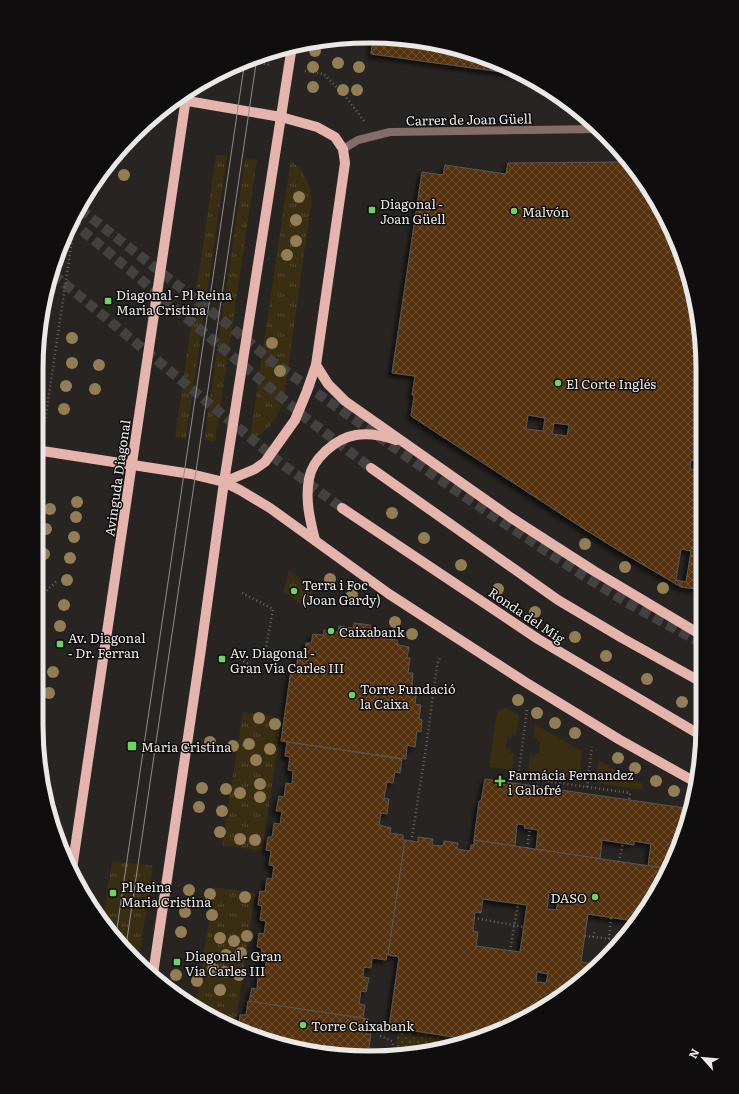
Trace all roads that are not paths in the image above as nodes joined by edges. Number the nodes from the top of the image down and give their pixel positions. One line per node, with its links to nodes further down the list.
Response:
1 (291, 53): 4 (main road)
2 (188, 98): 4 (main road)
3 (182, 102): 10 (main road, Avinguda Diagonal)
4 (281, 117): 6 (main road); 12 (main road)
5 (590, 129): 6 (street, Carrer de Joan Güell)
6 (343, 148): 7 (main road)
7 (316, 365): 8 (main road); 12 (main road)
8 (404, 442): 14 (main road); 15 (main road)
9 (43, 451): 10 (main road)
10 (131, 466): 12 (main road); 19 (main road, Avinguda Diagonal)
11 (372, 468): 16 (main road)
12 (224, 482): 14 (main road); 20 (main road)
13 (342, 508): 17 (main road, Ronda del Mig)
14 (315, 540): 18 (main road)
15 (696, 632)
16 (696, 679)
17 (696, 732)
18 (691, 780)
19 (73, 861)
20 (154, 970)

